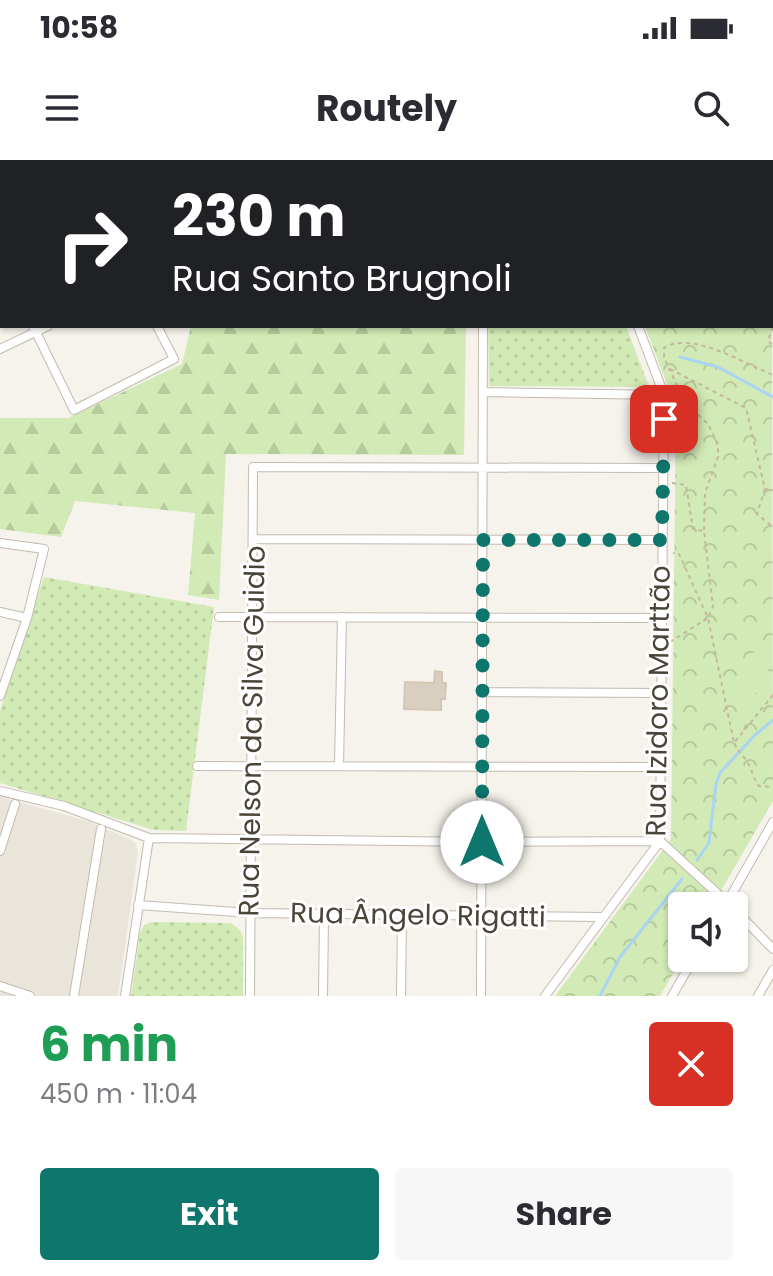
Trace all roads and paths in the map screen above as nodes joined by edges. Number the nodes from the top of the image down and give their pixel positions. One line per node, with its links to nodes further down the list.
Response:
1 (158, 328): 5 (street)
2 (483, 328): 10 (street)
3 (639, 328): 11 (street, Rua Izidoro Marttão)
4 (773, 328): 6 (path)
5 (34, 329): 7 (street)
6 (773, 345)
7 (0, 349)
8 (669, 369): 9 (path); 15 (path); 18 (path)
9 (773, 375)
10 (484, 392): 11 (street); 12 (street)
11 (664, 395): 13 (street, Rua Izidoro Marttão)
12 (484, 466): 13 (street); 19 (street, Rua Nelson da Silva Guidio); 20 (street)
13 (663, 468): 14 (street, Rua Izidoro Marttão)
14 (663, 482): 18 (path); 21 (street, Rua Izidoro Marttão)
15 (765, 489): 16 (path); 17 (path)
16 (773, 490)
17 (773, 527)
18 (704, 531): 31 (path)
19 (254, 539): 20 (street); 26 (street, Rua Nelson da Silva Guidio)
20 (483, 540): 21 (street); 28 (street)
21 (662, 540): 23 (street, Rua Izidoro Marttão)
22 (0, 543): 29 (street)
23 (662, 553): 30 (street, Rua Izidoro Marttão); 31 (path)
24 (0, 612): 29 (street)
25 (219, 617): 26 (street)
26 (253, 617): 27 (street); 39 (street, Rua Nelson da Silva Guidio)
27 (342, 617): 28 (street); 40 (street)
28 (483, 617): 30 (street); 33 (street)
29 (27, 618): 36 (street)
30 (662, 618): 32 (street, Rua Izidoro Marttão)
31 (708, 618): 32 (path); 37 (path)
32 (663, 647): 34 (street, Rua Izidoro Marttão)
33 (482, 692): 34 (street); 41 (street)
34 (663, 693): 42 (street, Rua Izidoro Marttão)
35 (773, 695): 37 (path)
36 (0, 696)
37 (734, 743): 43 (path)
38 (197, 766): 39 (street)
39 (251, 766): 40 (street); 49 (street, Rua Nelson da Silva Guidio)
40 (339, 766): 41 (street)
41 (482, 767): 42 (street); 51 (street)
42 (662, 767): 50 (street, Rua Izidoro Marttão)
43 (773, 787)
44 (0, 791): 48 (street)
45 (15, 804): 52 (street)
46 (773, 822): 54 (street)
47 (101, 829): 67 (street)
48 (149, 838): 49 (street); 55 (street)
49 (251, 840): 51 (street); 56 (street, Rua Nelson da Silva Guidio)
50 (660, 841): 51 (street); 53 (street); 60 (street, Rua Izidoro Marttão)
51 (482, 842): 59 (street)
52 (0, 851)
53 (714, 892)
54 (736, 892)
55 (138, 905): 56 (street, Rua Ângelo Rigatti); 68 (street)
56 (250, 913): 57 (street, Rua Ângelo Rigatti); 69 (street, Rua Nelson da Silva Guidio)
57 (324, 914): 58 (street, Rua Ângelo Rigatti); 70 (street)
58 (402, 916): 59 (street, Rua Ângelo Rigatti); 71 (street)
59 (481, 916): 60 (street, Rua Ângelo Rigatti); 72 (street)
60 (603, 917): 73 (street, Rua Izidoro Marttão)
61 (748, 925): 62 (street)
62 (773, 949)
63 (773, 970): 75 (street)
64 (686, 972): 74 (street)
65 (0, 986): 66 (street)
66 (30, 996)
67 (74, 996)
68 (125, 996)
69 (250, 996)
70 (323, 996)
71 (401, 996)
72 (481, 996)
73 (545, 996)
74 (672, 996)
75 (758, 996)

